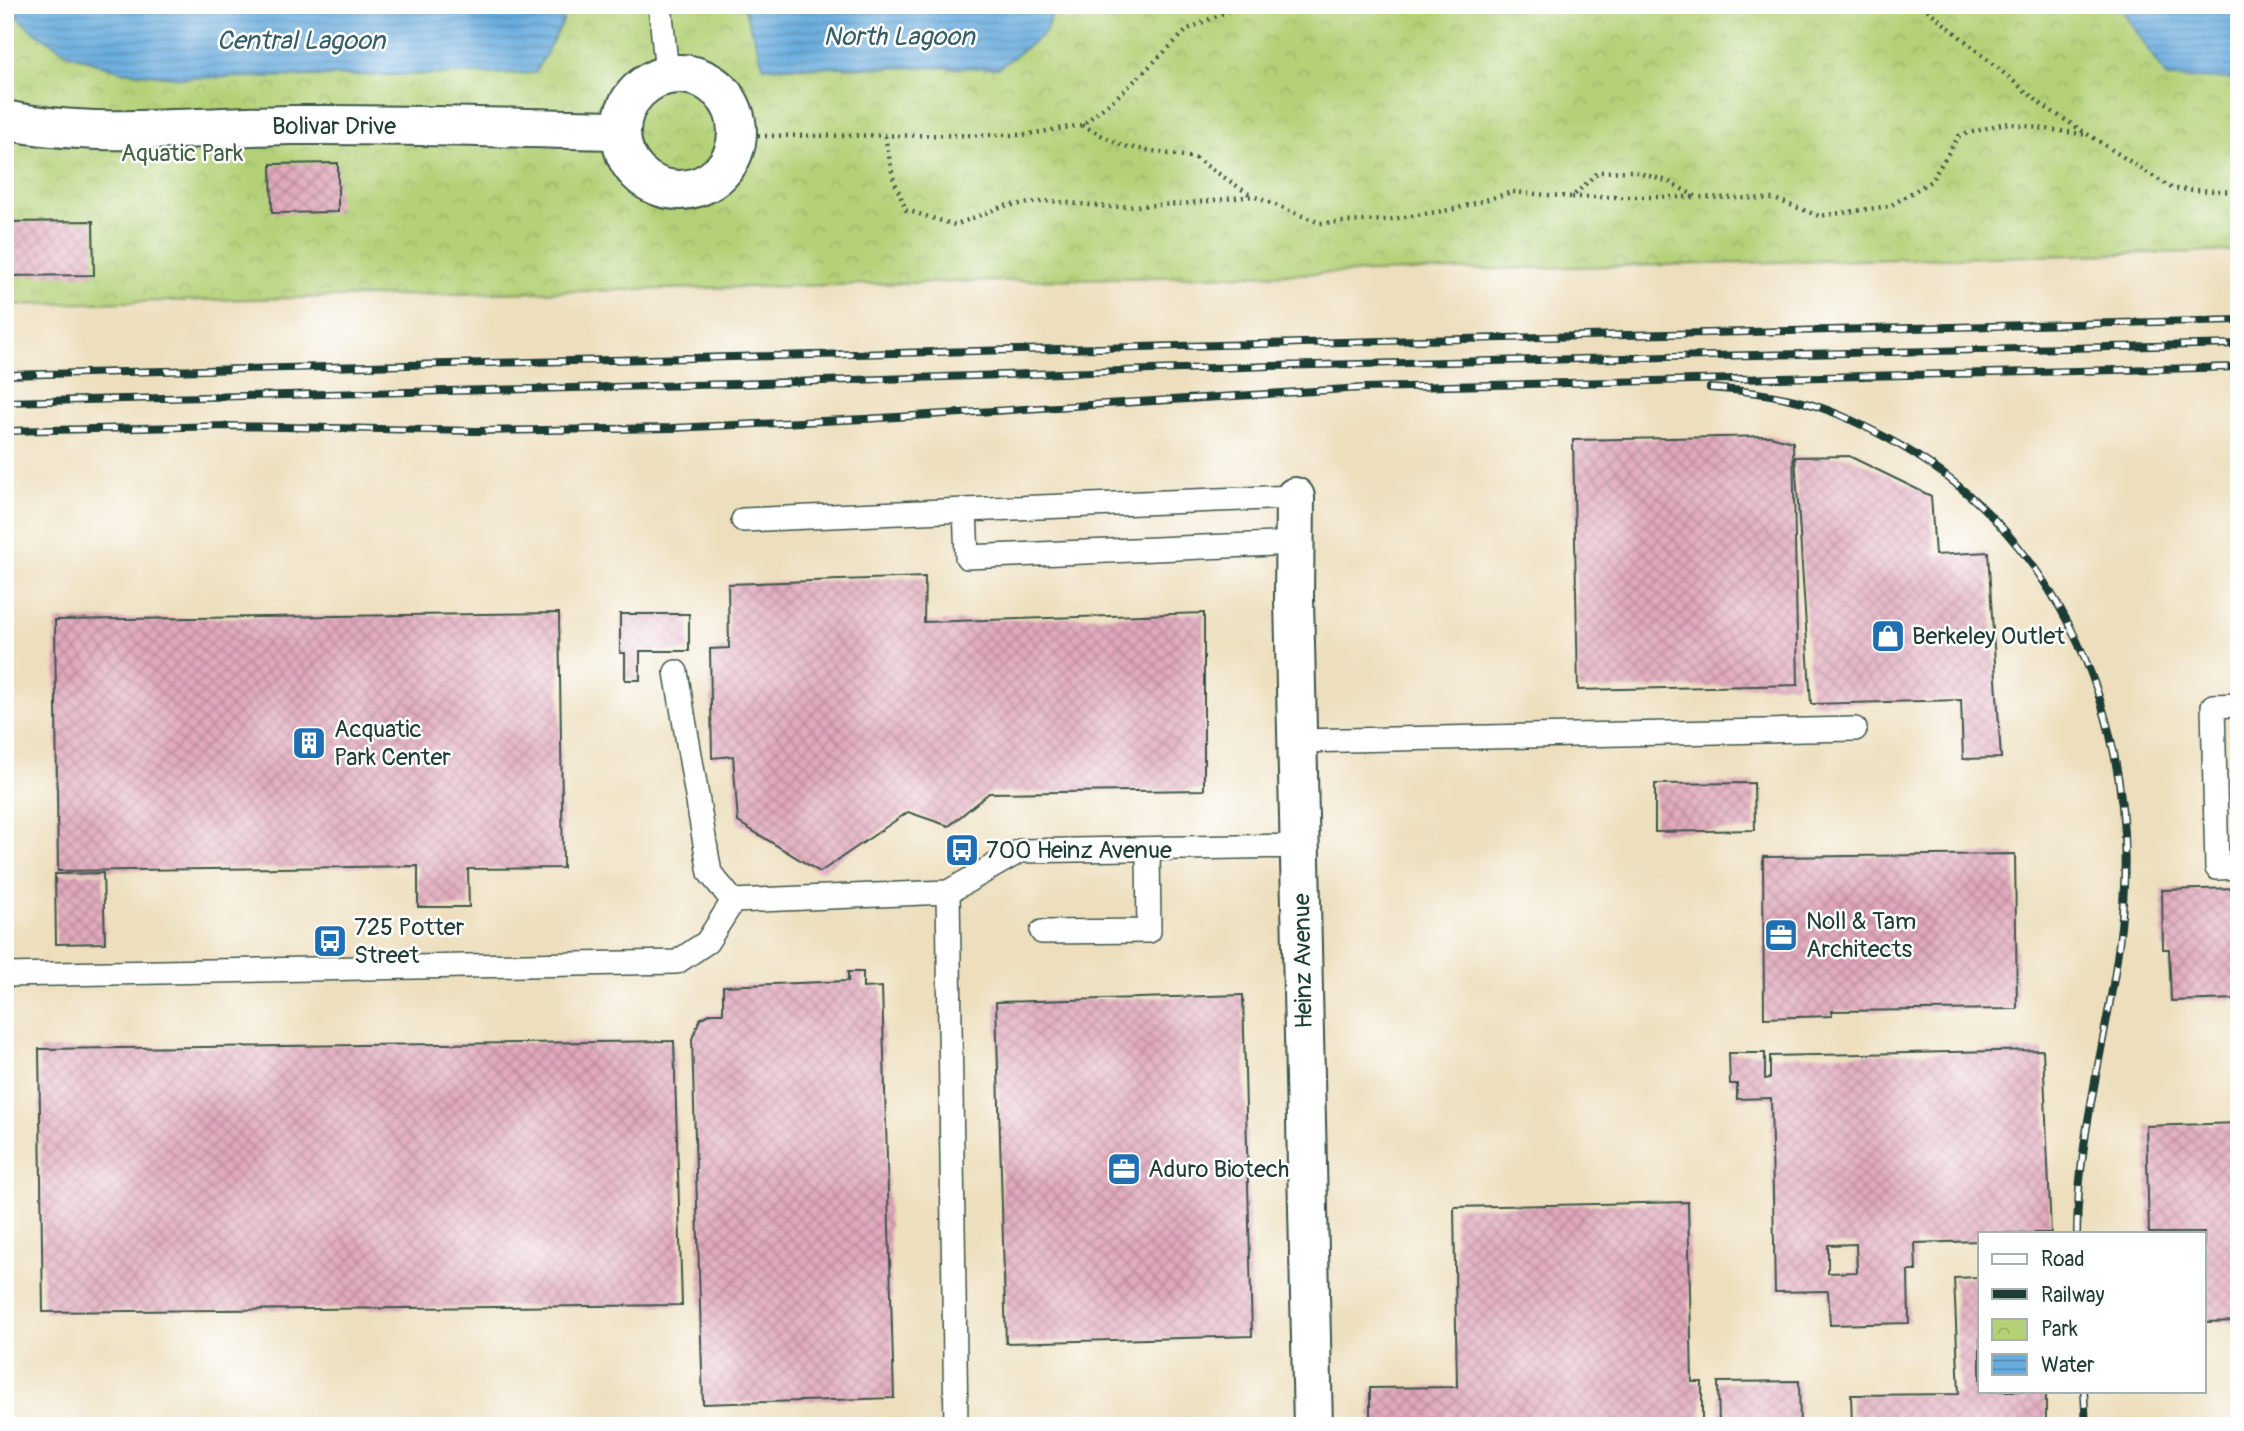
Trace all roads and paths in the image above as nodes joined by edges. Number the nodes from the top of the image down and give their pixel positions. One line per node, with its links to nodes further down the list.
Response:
1 (660, 5): 6 (lane)
2 (1241, 5): 8 (path)
3 (1340, 5): 4 (path)
4 (1382, 5)
5 (1922, 5): 10 (path)
6 (667, 74): 9 (street); 11 (street)
7 (5, 120): 9 (street, Bolivar Drive)
8 (1082, 125): 12 (path); 14 (path)
9 (620, 131): 11 (street)
10 (2089, 135): 13 (path); 16 (path)
11 (737, 136): 12 (path)
12 (885, 136): 14 (path)
13 (2239, 192)
14 (1253, 197): 15 (path)
15 (1572, 197): 16 (path); 16 (path)
16 (1697, 197)
17 (1296, 497): 18 (lane); 20 (street, Heinz Avenue)
18 (965, 510): 19 (lane); 20 (lane)
19 (743, 520)
20 (1295, 543): 24 (street, Heinz Avenue)
21 (676, 672): 29 (lane)
22 (2239, 705): 27 (lane)
23 (1855, 729): 24 (lane)
24 (1298, 741): 25 (street, Heinz Avenue)
25 (1300, 846): 26 (lane); 33 (street, Heinz Avenue)
26 (1148, 849): 28 (lane); 30 (lane)
27 (2239, 867)
28 (948, 891): 29 (lane); 32 (lane)
29 (733, 901): 31 (lane)
30 (1042, 932)
31 (5, 975)
32 (956, 1426)
33 (1313, 1426)

